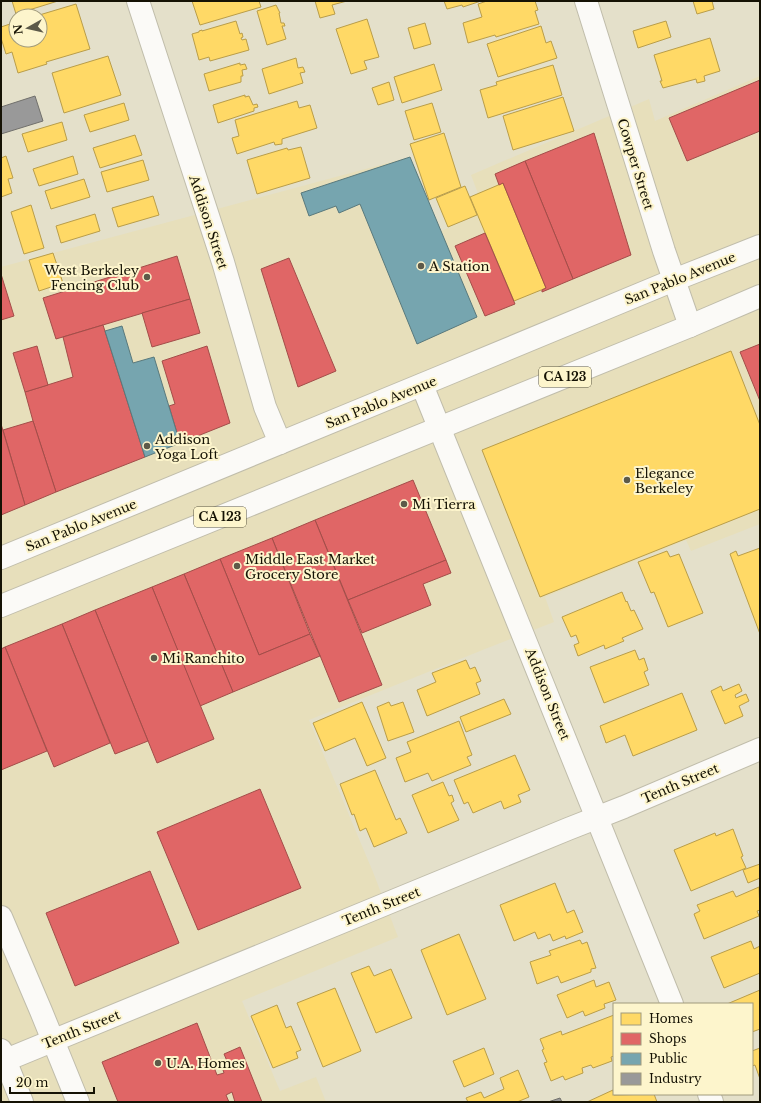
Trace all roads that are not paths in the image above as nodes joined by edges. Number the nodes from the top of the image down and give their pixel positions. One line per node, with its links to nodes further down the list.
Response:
1 (138, 1): 9 (street, Addison Street)
2 (586, 1): 4 (street, Cowper Street)
3 (760, 246): 4 (street, San Pablo Avenue)
4 (674, 280): 6 (street, Cowper Street); 7 (street, San Pablo Avenue)
5 (760, 296): 6 (street, CA 123)
6 (690, 326): 8 (street, CA 123)
7 (422, 385): 8 (street, Addison Street); 9 (street, San Pablo Avenue)
8 (440, 428): 11 (street, CA 123); 13 (street, Addison Street)
9 (280, 443): 10 (street, San Pablo Avenue)
10 (1, 558)
11 (1, 606)
12 (760, 749): 13 (street, Tenth Street)
13 (597, 817): 15 (street, Addison Street); 16 (street, Tenth Street)
14 (1, 917): 16 (street)
15 (672, 1003)
16 (53, 1041): 17 (street, Tenth Street); 19 (street)
17 (2, 1057): 18 (street)
18 (22, 1102)
19 (78, 1102)

